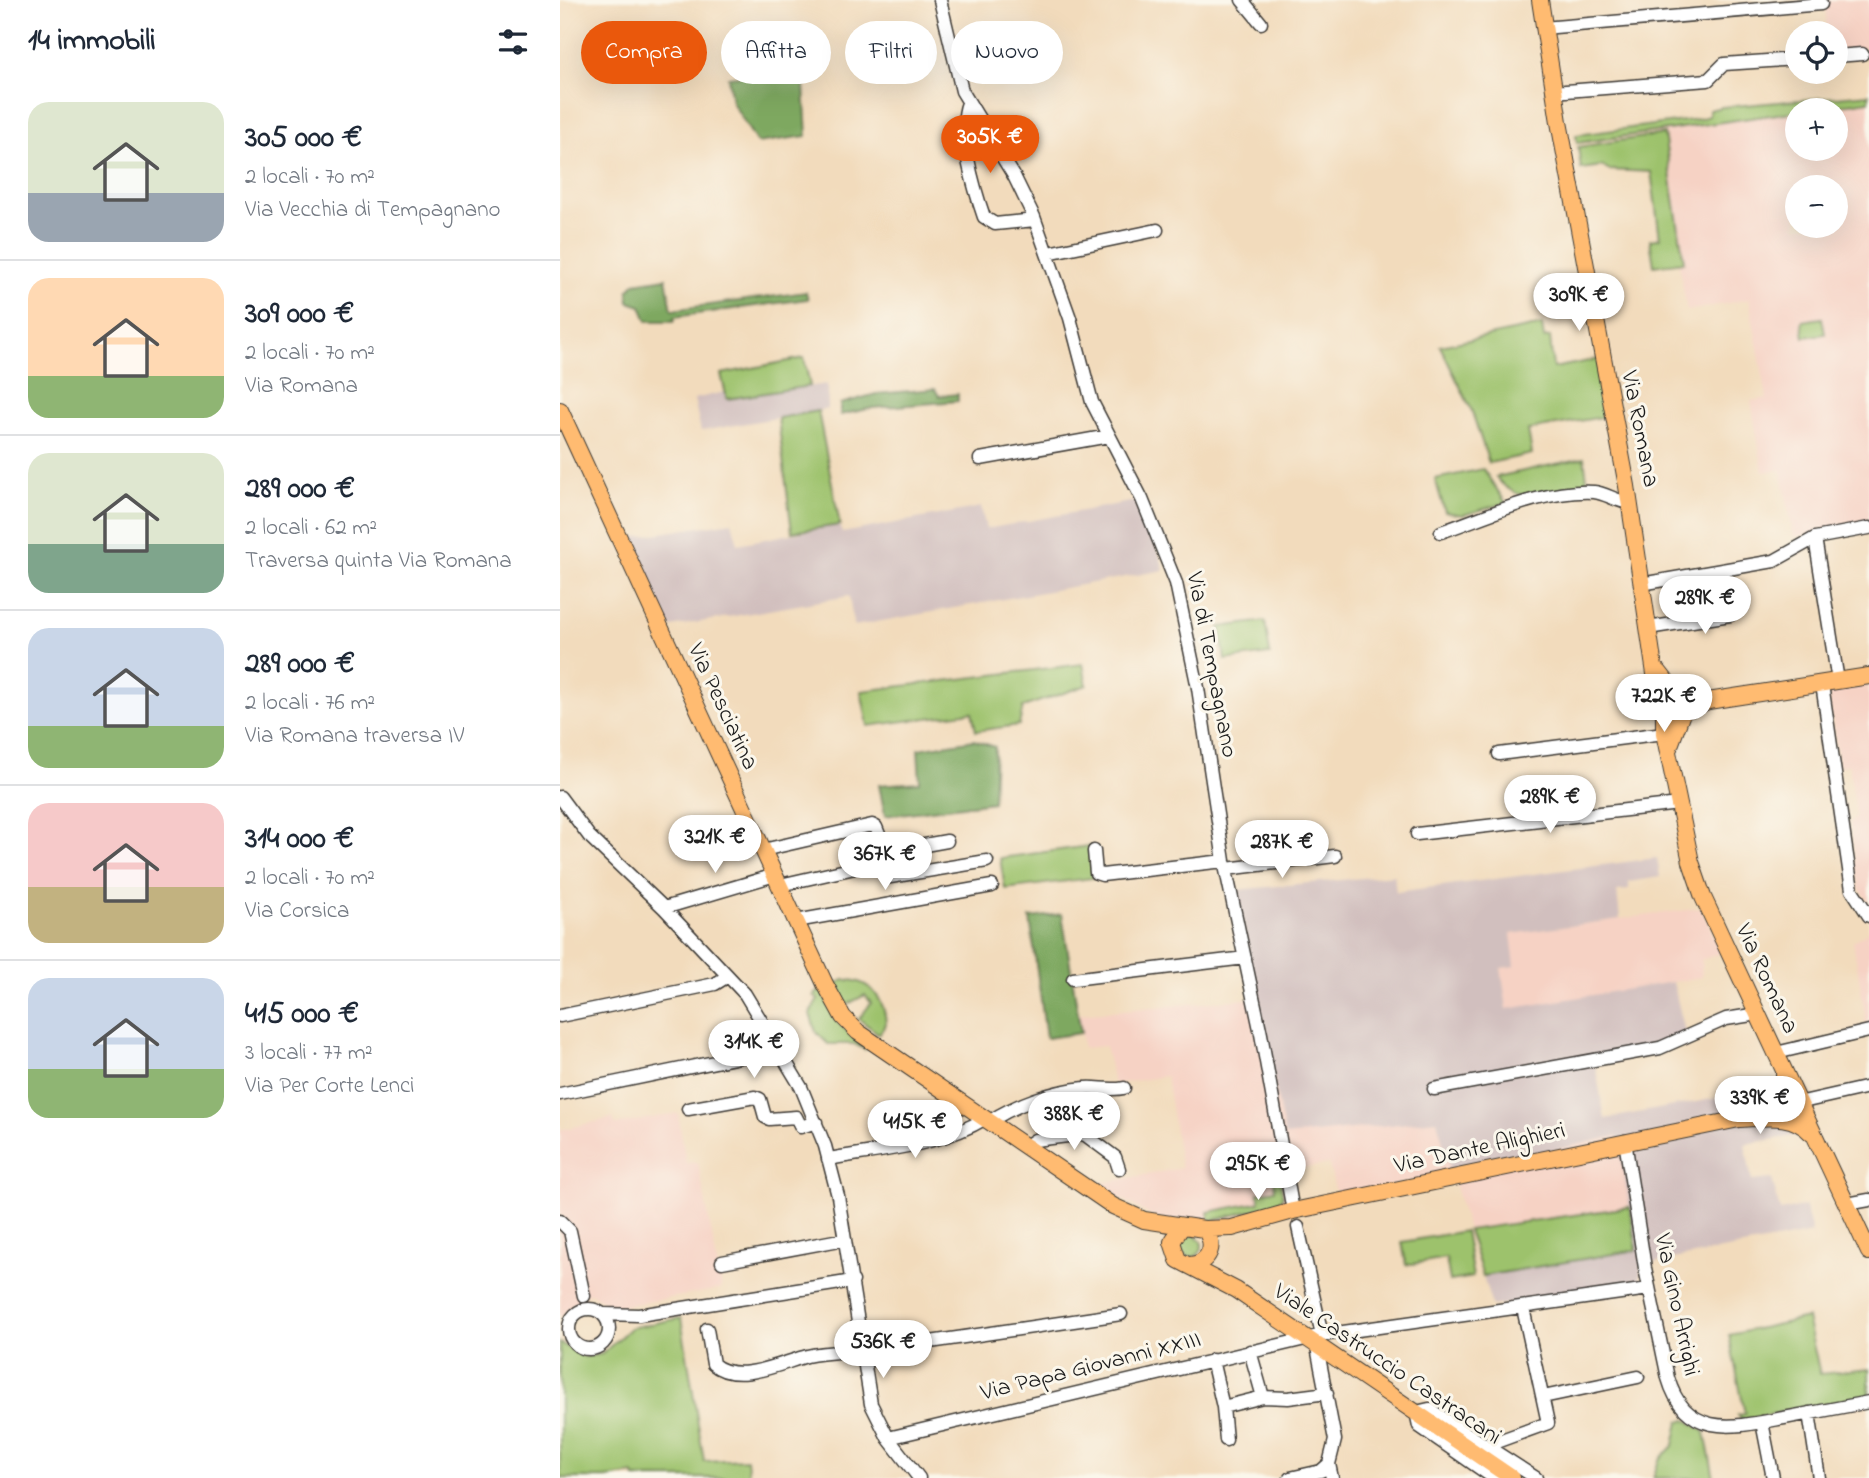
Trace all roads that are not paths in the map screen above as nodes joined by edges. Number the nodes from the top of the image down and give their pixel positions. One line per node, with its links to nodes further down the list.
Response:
1 (940, 0): 11 (street, Via di Tempagnano)
2 (1242, 0): 5 (street)
3 (1540, 0): 6 (main road, Via Romana)
4 (1821, 4): 6 (street)
5 (1261, 23)
6 (1543, 28): 10 (main road, Via Romana)
7 (1862, 54): 8 (street)
8 (1848, 55)
9 (1785, 60): 10 (street)
10 (1553, 92): 18 (main road, Via Romana)
11 (968, 103): 12 (street, Via di Tempagnano); 12 (street)
12 (1035, 220): 14 (street, Via di Tempagnano)
13 (1157, 230): 14 (street)
14 (1048, 253): 16 (street, Via di Tempagnano)
15 (560, 410): 35 (main road, Via Pesciatina)
16 (1109, 436): 17 (street); 39 (street, Via di Tempagnano)
17 (980, 459)
18 (1630, 503): 20 (street); 22 (main road, Via Romana)
19 (1869, 528): 21 (street)
20 (1441, 531)
21 (1815, 538): 22 (street); 26 (street)
22 (1642, 584): 24 (main road, Via Romana)
23 (1740, 606): 24 (street)
24 (1648, 628): 27 (main road, Via Romana)
25 (1869, 676): 26 (main road)
26 (1830, 682): 27 (main road); 43 (street)
27 (1675, 705): 28 (main road, Via Romana)
28 (1667, 740): 29 (street); 31 (main road, Via Romana)
29 (1499, 754)
30 (560, 797): 32 (street)
31 (1679, 804): 33 (street); 48 (main road, Via Romana)
32 (566, 814): 42 (street)
33 (1417, 834)
34 (947, 841): 35 (street)
35 (763, 850): 40 (main road, Via Pesciatina)
36 (1094, 851): 39 (street)
37 (1335, 856): 39 (street)
38 (987, 861): 40 (street)
39 (1225, 865): 45 (street, Via di Tempagnano)
40 (777, 880): 42 (street); 44 (main road, Via Pesciatina)
41 (992, 886): 44 (street)
42 (664, 908): 46 (street)
43 (1869, 916)
44 (796, 921): 51 (main road, Via Pesciatina)
45 (1245, 958): 47 (street); 70 (street, Via di Tempagnano)
46 (729, 976): 49 (street); 52 (street)
47 (1073, 979)
48 (1758, 1014): 53 (main road, Via Romana); 56 (street)
49 (560, 1016)
50 (1869, 1031): 53 (street)
51 (880, 1047): 61 (main road, Viale Castruccio Castracani)
52 (778, 1049): 57 (street); 62 (street)
53 (1780, 1060): 58 (main road, Via Romana); 60 (main road, Via Romana)
54 (1869, 1087): 58 (street)
55 (1124, 1088): 61 (street)
56 (1434, 1089)
57 (560, 1094)
58 (1798, 1103): 60 (main road); 64 (main road, Via Romana)
59 (688, 1109): 62 (street)
60 (1781, 1109): 63 (main road, Via Dante Alighieri); 64 (main road, Via Romana)
61 (988, 1120): 65 (main road, Viale Castruccio Castracani); 66 (street)
62 (816, 1122): 66 (street)
63 (1625, 1141): 70 (main road, Via Dante Alighieri); 84 (street, Via Gino Arrighi)
64 (1817, 1141): 69 (main road, Via Romana)
65 (1026, 1146): 67 (street); 71 (main road, Viale Castruccio Castracani)
66 (828, 1159): 77 (street)
67 (1119, 1169)
68 (1869, 1200): 69 (street)
69 (1847, 1204): 79 (main road, Via Romana)
70 (1293, 1211): 75 (main road, Via Dante Alighieri)
71 (1144, 1220): 74 (main road, Viale Castruccio Castracani); 78 (main road, Viale Castruccio Castracani)
72 (560, 1221): 86 (street)
73 (1298, 1227): 95 (street)
74 (1181, 1228): 76 (main road, Viale Castruccio Castracani); 78 (main road)
75 (1232, 1228): 76 (main road, Via Dante Alighieri); 80 (main road, Via Dante Alighieri)
76 (1203, 1229): 80 (main road, Viale Castruccio Castracani)
77 (845, 1239): 81 (street); 83 (street)
78 (1172, 1242): 82 (main road, Viale Castruccio Castracani)
79 (1869, 1252)
80 (1209, 1253): 82 (main road); 85 (main road, Viale Castruccio Castracani)
81 (722, 1262)
82 (1190, 1265): 85 (main road, Viale Castruccio Castracani)
83 (853, 1282): 90 (street); 96 (street)
84 (1648, 1289): 87 (street, Via Papa Giovanni XXIII); 107 (street, Via Gino Arrighi)
85 (1236, 1290): 95 (main road, Viale Castruccio Castracani)
86 (584, 1296): 88 (street); 91 (street)
87 (1523, 1308): 95 (street, Via Papa Giovanni XXIII); 102 (street)
88 (598, 1312): 90 (street); 91 (street); 93 (street)
89 (1121, 1314): 96 (street)
90 (639, 1315): 93 (street)
91 (569, 1320): 94 (street)
92 (707, 1329): 96 (street)
93 (610, 1332): 94 (street)
94 (566, 1336)
95 (1314, 1340): 97 (street, Via Papa Giovanni XXIII); 100 (street); 105 (main road, Viale Castruccio Castracani)
96 (862, 1351): 108 (street)
97 (1250, 1351): 98 (street, Via Papa Giovanni XXIII); 101 (street)
98 (1212, 1360): 104 (street); 108 (street, Via Papa Giovanni XXIII)
99 (1638, 1377): 102 (street)
100 (1327, 1393): 101 (street); 111 (street)
101 (1263, 1397): 104 (street)
102 (1542, 1397): 110 (street)
103 (1869, 1402): 106 (street, Via Gino Arrighi)
104 (1223, 1407): 109 (street)
105 (1416, 1412): 110 (street); 115 (street); 116 (main road, Viale Castruccio Castracani)
106 (1809, 1413): 107 (street, Via Gino Arrighi); 119 (street)
107 (1762, 1422): 118 (street)
108 (888, 1438): 112 (street)
109 (1226, 1440)
110 (1490, 1448): 117 (street)
111 (1329, 1464): 113 (street); 114 (street)
112 (919, 1478)
113 (1290, 1478)
114 (1332, 1478)
115 (1494, 1478)
116 (1512, 1478)
117 (1536, 1478)
118 (1773, 1478)
119 (1819, 1478)

